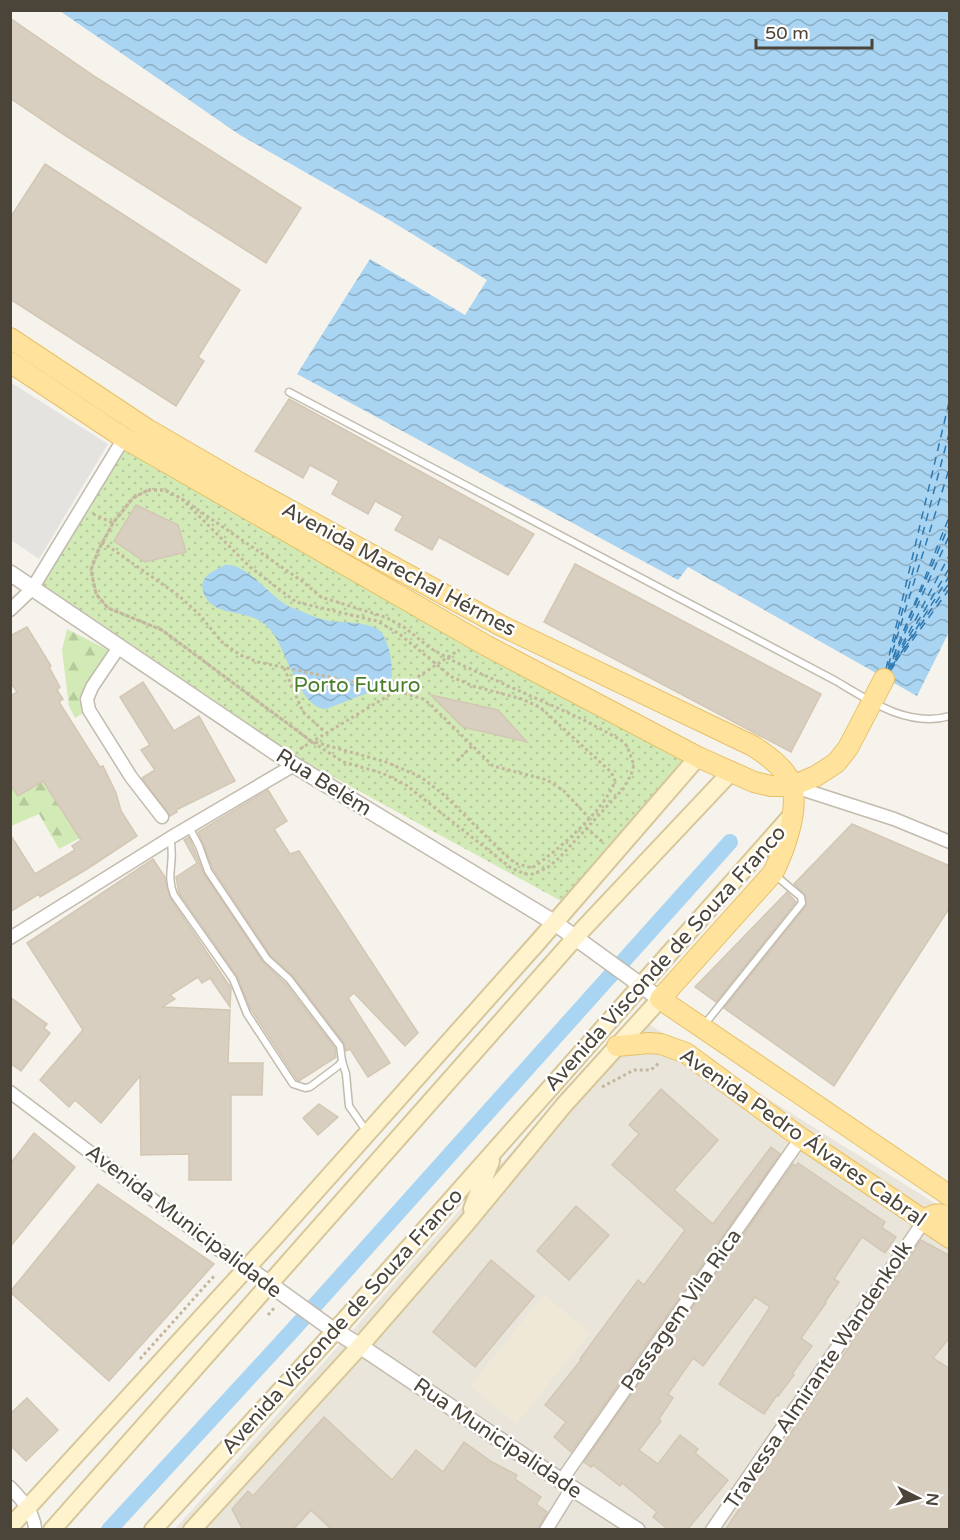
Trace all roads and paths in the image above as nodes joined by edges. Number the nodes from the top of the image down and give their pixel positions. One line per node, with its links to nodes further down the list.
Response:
1 (10, 338): 12 (main road, Avenida Marechal Hérmes)
2 (10, 362): 4 (main road, Avenida Marechal Hérmes)
3 (289, 392): 21 (lane)
4 (124, 438): 6 (street); 13 (main road, Avenida Marechal Hérmes)
5 (182, 499): 7 (path); 16 (path); 17 (path)
6 (81, 509): 7 (path); 10 (street)
7 (113, 524): 8 (path)
8 (102, 542): 18 (path); 24 (path)
9 (10, 573): 10 (street, Rua Belém)
10 (32, 589): 11 (street); 14 (street, Rua Belém)
11 (10, 610)
12 (500, 624): 13 (main road); 31 (main road, Avenida Marechal Hérmes)
13 (488, 646): 27 (main road, Avenida Marechal Hérmes)
14 (119, 647): 29 (street, Rua Belém); 33 (street)
15 (462, 647): 16 (path)
16 (448, 658): 17 (path); 35 (path)
17 (436, 664): 20 (path); 34 (path)
18 (284, 668): 20 (path); 23 (path)
19 (884, 679): 21 (main road)
20 (396, 691): 23 (path); 25 (path)
21 (872, 702): 22 (lane); 31 (main road)
22 (950, 716)
23 (325, 732): 24 (path)
24 (311, 741): 26 (path); 35 (path); 35 (path)
25 (472, 747): 28 (path); 34 (path)
26 (300, 749)
27 (698, 757): 30 (main road, Avenida Marechal Hérmes); 39 (main road)
28 (457, 761)
29 (294, 765): 36 (street); 41 (street, Rua Belém)
30 (731, 772): 31 (main road, Avenida Marechal Hérmes); 43 (main road)
31 (792, 786): 32 (main road); 38 (street, Avenida Marechal Hérmes)
32 (791, 816): 40 (main road, Avenida Visconde de Souza Franco); 44 (main road, Avenida Visconde de Souza Franco)
33 (162, 817)
34 (589, 818): 35 (path)
35 (585, 826): 39 (path)
36 (189, 827): 37 (street); 48 (lane)
37 (170, 838): 42 (street); 48 (lane)
38 (950, 842)
39 (615, 853): 41 (main road)
40 (773, 873): 45 (main road, Avenida Visconde de Souza Franco); 46 (lane)
41 (555, 923): 43 (street, Rua Belém); 50 (main road)
42 (10, 938)
43 (576, 938): 44 (street, Rua Belém); 59 (main road)
44 (634, 981): 45 (street, Rua Belém); 52 (main road, Avenida Visconde de Souza Franco)
45 (660, 999): 46 (main road, Avenida Pedro Álvares Cabral); 47 (main road, Avenida Visconde de Souza Franco)
46 (701, 1029): 53 (main road, Avenida Pedro Álvares Cabral)
47 (617, 1046): 51 (main road, Avenida Pedro Álvares Cabral); 56 (main road, Avenida Visconde de Souza Franco)
48 (342, 1061): 50 (lane)
49 (10, 1092): 58 (street, Avenida Municipalidade)
50 (368, 1133): 58 (main road)
51 (801, 1138): 55 (main road, Avenida Pedro Álvares Cabral); 62 (street, Passagem Vila Rica)
52 (495, 1150): 56 (main road); 60 (main road, Avenida Visconde de Souza Franco)
53 (950, 1196)
54 (950, 1217): 55 (main road)
55 (924, 1221): 57 (main road, Avenida Pedro Álvares Cabral); 72 (street, Travessa Almirante Wandenkolk)
56 (466, 1224): 61 (main road, Avenida Visconde de Souza Franco)
57 (950, 1238)
58 (246, 1267): 59 (street, Avenida Municipalidade); 64 (main road)
59 (270, 1284): 60 (street, Avenida Municipalidade); 67 (main road)
60 (330, 1328): 61 (street, Avenida Municipalidade); 68 (main road, Avenida Visconde de Souza Franco)
61 (360, 1346): 62 (street, Rua Municipalidade); 69 (main road, Avenida Visconde de Souza Franco)
62 (567, 1485): 70 (street, Passagem Vila Rica); 71 (street, Rua Municipalidade)
63 (10, 1487): 64 (street)
64 (28, 1508): 65 (main road); 66 (street)
65 (10, 1527)
66 (35, 1530)
67 (52, 1530)
68 (153, 1530)
69 (192, 1530)
70 (546, 1530)
71 (637, 1530)
72 (712, 1530)

